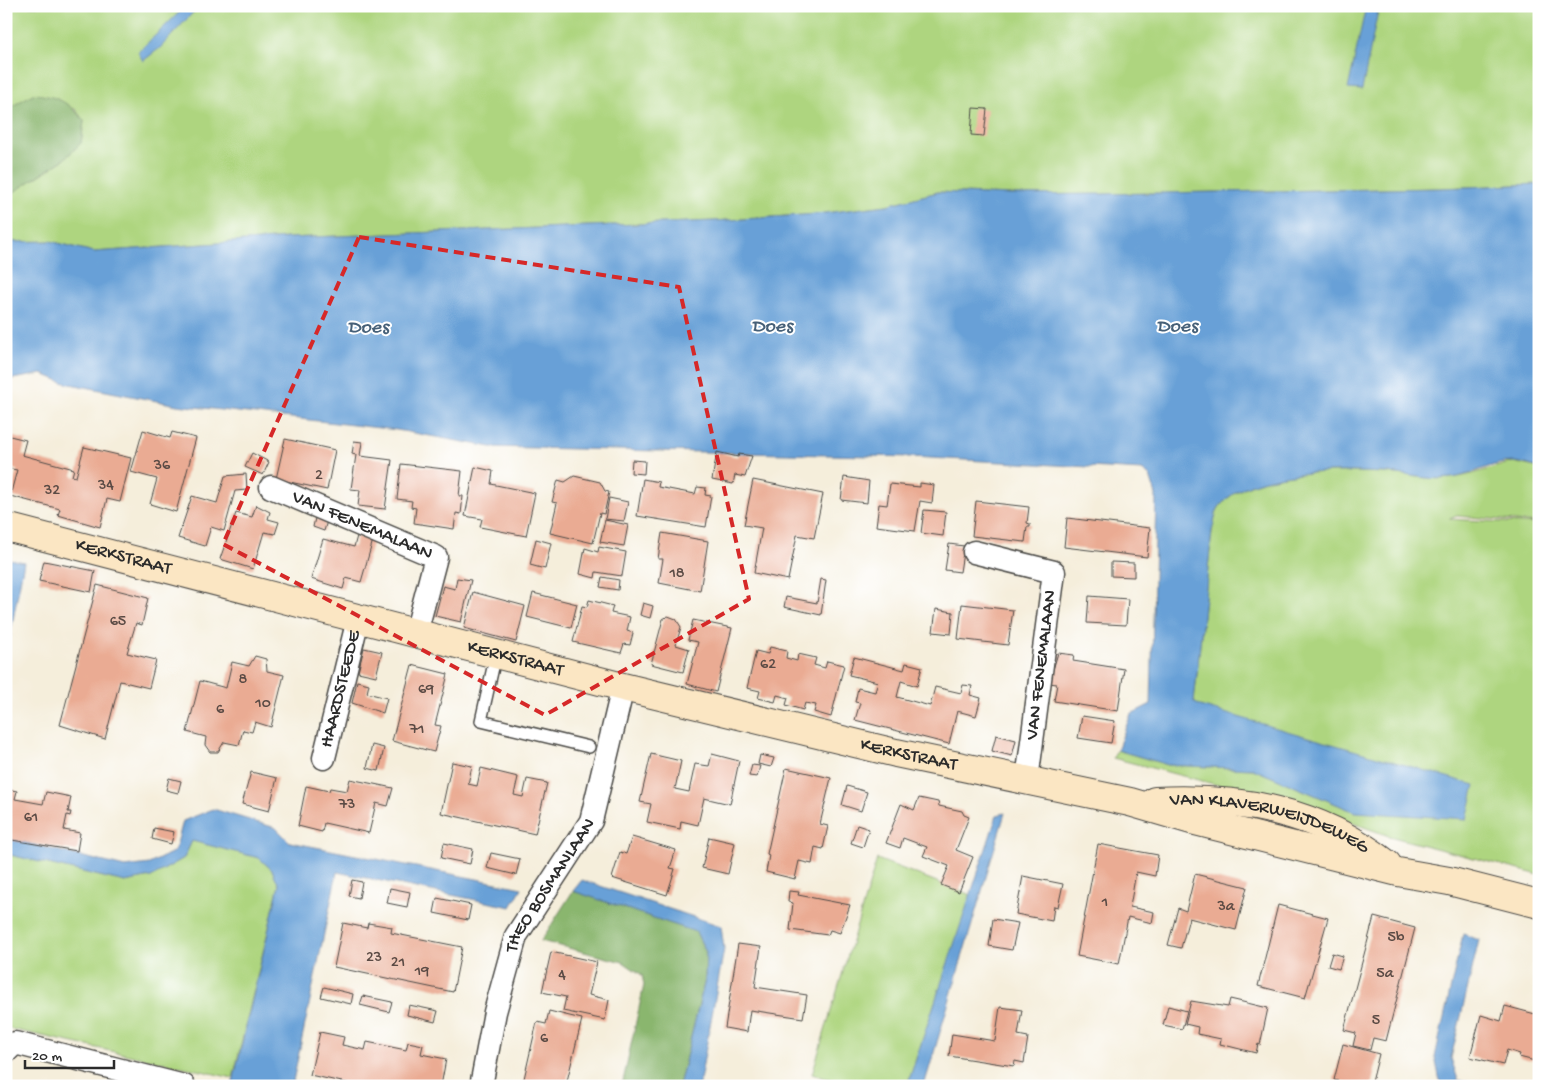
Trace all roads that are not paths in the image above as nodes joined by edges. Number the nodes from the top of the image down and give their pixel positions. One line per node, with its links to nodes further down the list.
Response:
1 (271, 487): 5 (street, VAN FENEMALAAN)
2 (6, 527): 4 (street, KERKSTRAAT)
3 (974, 552): 10 (street, VAN FENEMALAAN)
4 (358, 619): 5 (street, KERKSTRAAT); 9 (street, HAARDSTEEDE)
5 (416, 633): 6 (street, KERKSTRAAT)
6 (496, 654): 7 (street, KERKSTRAAT); 8 (lane)
7 (623, 687): 10 (street, KERKSTRAAT); 14 (street, THEO BOSMANLAAN)
8 (589, 747)
9 (324, 758)
10 (1028, 780): 11 (street, VAN KLAVERWEIJDEWEG)
11 (1539, 904)
12 (6, 1052): 13 (street)
13 (184, 1086)
14 (481, 1086)

